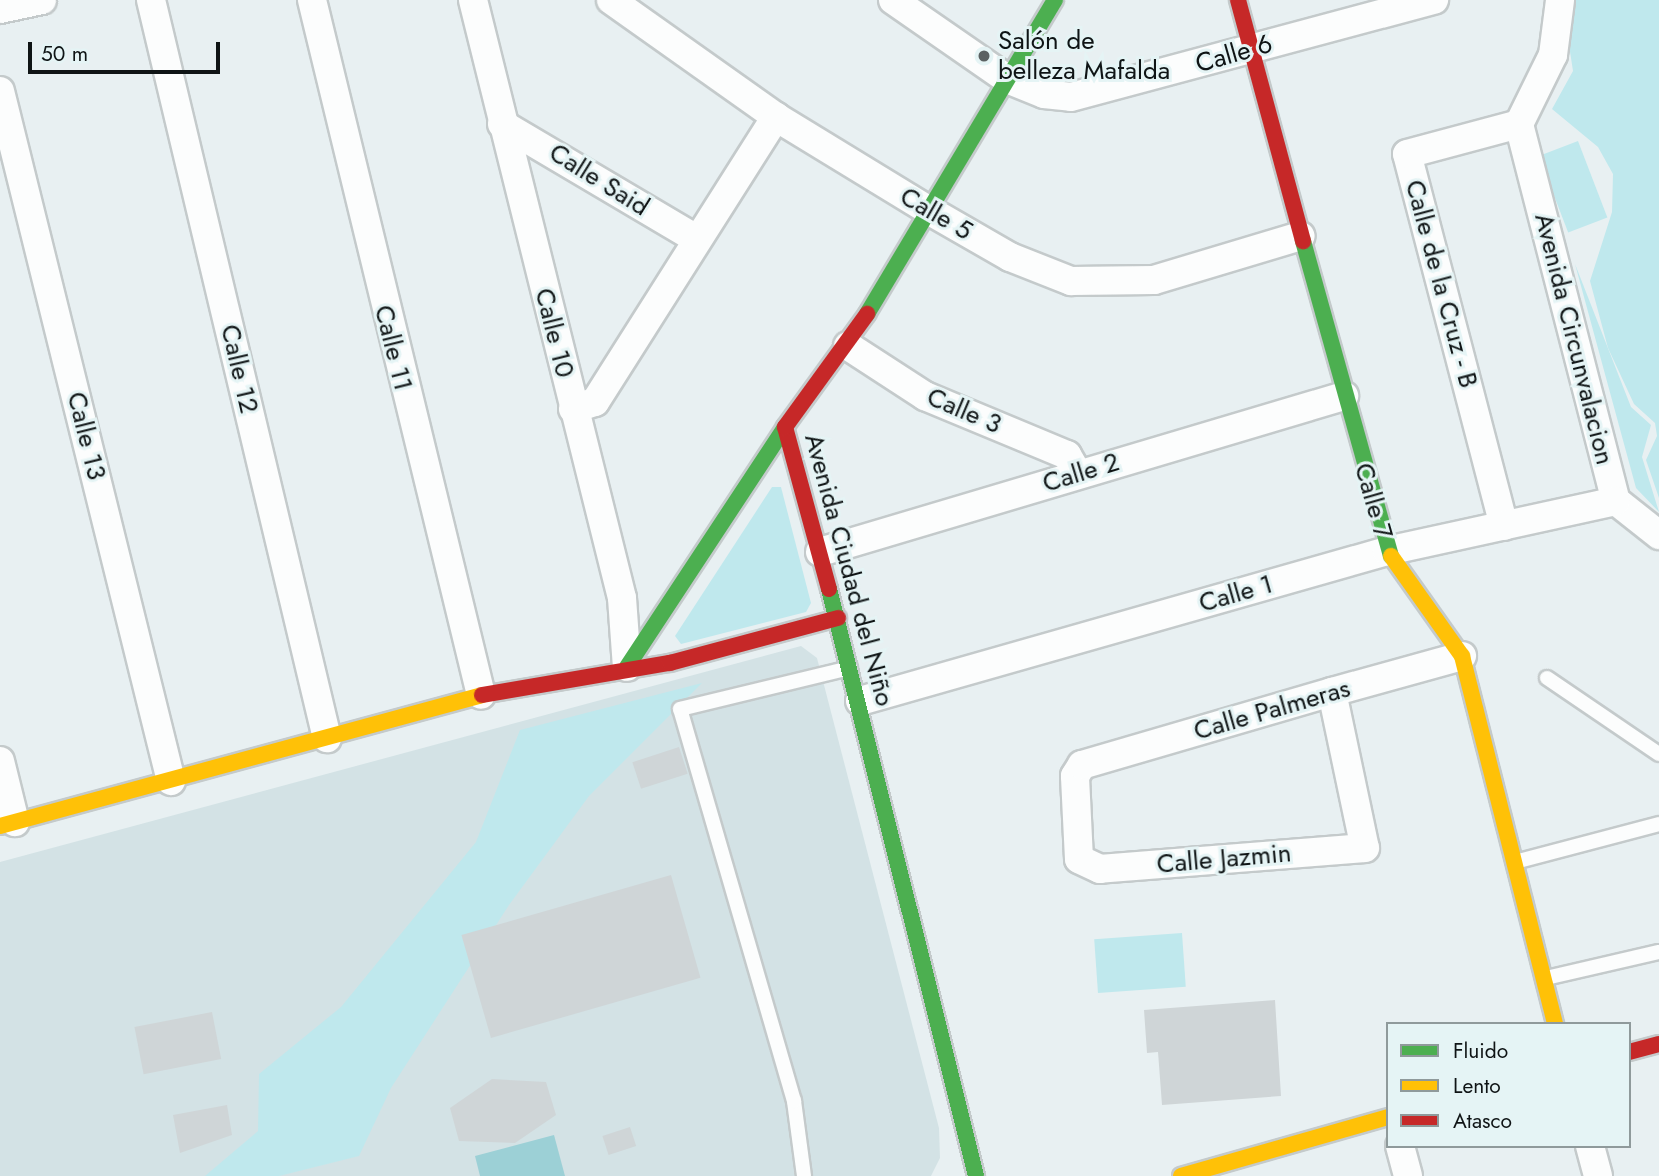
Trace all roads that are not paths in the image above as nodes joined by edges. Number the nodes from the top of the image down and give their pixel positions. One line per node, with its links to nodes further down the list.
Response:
1 (42, 0): 11 (street)
2 (150, 0): 39 (street, Calle 12)
3 (312, 0): 37 (street, Calle 11)
4 (474, 0): 16 (street, Calle 10)
5 (611, 0): 15 (street, Calle 5)
6 (893, 0): 13 (street, Calle 6)
7 (1055, 0): 13 (main road, Avenida Ciudad del Niño)
8 (1238, 0): 12 (main road, Calle 7)
9 (1434, 0): 12 (street, Calle 6)
10 (1560, 0): 17 (street)
11 (0, 9)
12 (1254, 49): 13 (street, Calle 6); 19 (main road, Calle 7)
13 (1007, 79): 18 (main road, Avenida Ciudad del Niño)
14 (0, 91): 42 (street, Calle 13)
15 (776, 117): 18 (street, Calle 5); 20 (street)
16 (502, 124): 20 (street, Calle Said); 23 (street, Calle 10)
17 (1519, 124): 26 (street, Avenida Circunvalacion); 27 (street, Calle de la Cruz - B)
18 (930, 211): 19 (street, Calle 5); 21 (main road, Avenida Ciudad del Niño)
19 (1301, 236): 22 (main road, Calle 7)
20 (695, 239): 23 (street)
21 (848, 346): 24 (main road, Avenida Ciudad del Niño); 25 (street, Calle 3)
22 (1343, 396): 25 (street, Calle 2); 29 (main road, Calle 7)
23 (573, 409): 33 (street, Calle 10)
24 (785, 428): 30 (main road, Avenida Ciudad del Niño); 33 (main road)
25 (1078, 474): 30 (street, Calle 2)
26 (1616, 501): 27 (street, Calle 1); 28 (street, Avenida Circunvalacion)
27 (1504, 526): 29 (street, Calle 1)
28 (1659, 535)
29 (1387, 551): 32 (main road, Calle 7); 38 (street, Calle 1)
30 (820, 552): 31 (main road, Avenida Ciudad del Niño)
31 (838, 618): 33 (main road); 34 (main road, Avenida Ciudad del Niño)
32 (1462, 656): 36 (street, Calle Palmeras); 45 (main road, Calle 7)
33 (627, 667): 37 (main road)
34 (851, 668): 38 (main road, Avenida Ciudad del Niño); 56 (lane)
35 (1548, 678): 40 (lane)
36 (1332, 692): 46 (street, Calle Palmeras); 46 (street, Calle Jazmin)
37 (481, 695): 39 (main road)
38 (860, 701): 57 (main road, Avenida Ciudad del Niño)
39 (327, 738): 42 (main road)
40 (1659, 754)
41 (0, 761): 43 (street)
42 (171, 781): 43 (main road)
43 (7, 824)
44 (1659, 824): 45 (lane)
45 (1511, 863): 48 (main road, Calle 7)
46 (1084, 864)
47 (1659, 952): 48 (lane)
48 (1541, 979): 49 (main road, Calle 7)
49 (1554, 1022)
50 (1659, 1044): 51 (main road)
51 (1631, 1051)
52 (1386, 1119): 55 (main road)
53 (1401, 1148): 59 (street)
54 (1591, 1148): 60 (street)
55 (1209, 1172): 58 (main road)
56 (804, 1176)
57 (976, 1176)
58 (1181, 1176)
59 (1408, 1176)
60 (1598, 1176)

